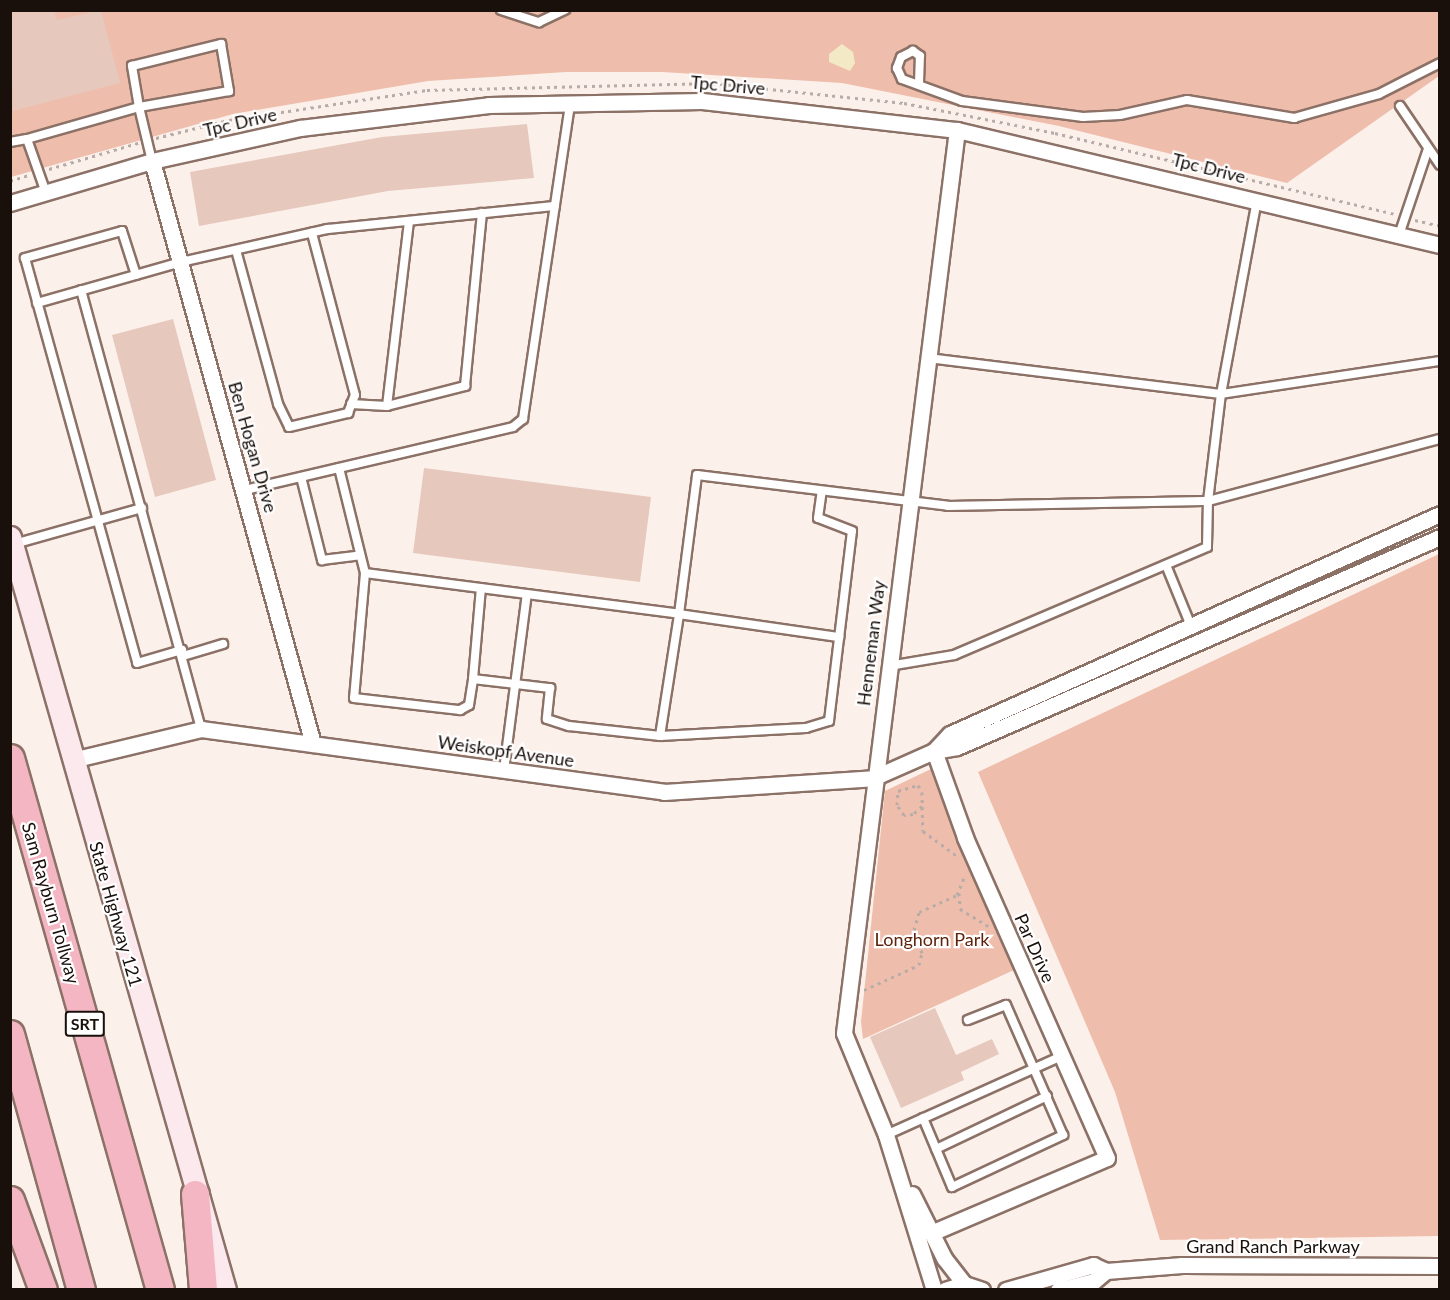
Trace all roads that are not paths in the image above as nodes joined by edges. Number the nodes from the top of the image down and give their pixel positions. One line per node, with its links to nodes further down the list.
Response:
1 (501, 10): 2 (lane)
2 (565, 10)
3 (1440, 63): 4 (lane)
4 (920, 83)
5 (570, 104): 8 (street, Tpc Drive); 12 (street, Tpc Drive); 17 (lane)
6 (1400, 106): 11 (lane)
7 (139, 107): 7 (lane); 9 (lane); 12 (lane)
8 (957, 130): 15 (street, Tpc Drive); 28 (street, Henneman Way)
9 (27, 139): 10 (lane); 14 (lane)
10 (10, 142)
11 (1428, 149): 13 (lane); 21 (lane)
12 (152, 161): 14 (street, Tpc Drive); 24 (street, Ben Hogan Drive)
13 (1440, 165)
14 (46, 193): 16 (street, Tpc Drive)
15 (1257, 200): 21 (street, Tpc Drive); 30 (lane)
16 (10, 203)
17 (555, 206): 18 (lane); 34 (lane)
18 (482, 213): 19 (lane); 32 (lane)
19 (409, 221): 20 (lane); 32 (lane)
20 (312, 232): 23 (lane); 31 (lane)
21 (1399, 235): 22 (street, Tpc Drive)
22 (1440, 245)
23 (236, 250): 24 (lane); 31 (lane)
24 (181, 262): 25 (lane); 36 (street, Ben Hogan Drive)
25 (136, 275): 26 (lane); 27 (lane)
26 (81, 290): 27 (lane); 40 (lane)
27 (37, 303): 42 (lane)
28 (928, 358): 30 (lane); 38 (street, Henneman Way)
29 (1440, 361): 30 (lane)
30 (1221, 394): 39 (lane)
31 (351, 404): 32 (lane)
32 (387, 406)
33 (1440, 439): 39 (lane)
34 (339, 468): 35 (lane); 45 (lane)
35 (301, 477): 36 (lane); 45 (lane)
36 (245, 490): 60 (street, Ben Hogan Drive)
37 (822, 491): 38 (lane); 50 (lane); 52 (lane)
38 (909, 501): 39 (lane); 55 (street, Henneman Way)
39 (1208, 501): 46 (lane)
40 (142, 508): 42 (lane); 54 (lane)
41 (1440, 514): 51 (street)
42 (97, 520): 44 (lane); 54 (lane)
43 (1440, 537): 61 (street)
44 (11, 541): 63 (main road, State Highway 121)
45 (360, 555): 47 (lane)
46 (1166, 565): 51 (lane); 55 (lane)
47 (365, 573): 48 (lane); 56 (lane)
48 (481, 588): 49 (lane); 56 (lane)
49 (527, 594): 50 (lane); 57 (lane)
50 (679, 614): 52 (lane); 59 (lane)
51 (1191, 626): 61 (street)
52 (839, 637): 59 (lane)
53 (223, 644): 54 (lane)
54 (182, 653): 58 (lane)
55 (888, 666): 65 (street, Henneman Way)
56 (473, 679): 57 (lane)
57 (515, 685): 59 (lane); 64 (lane)
58 (201, 729): 60 (street, Weiskopf Avenue); 63 (street, Weiskopf Avenue)
59 (660, 736)
60 (313, 744): 64 (street, Weiskopf Avenue)
61 (934, 751): 65 (street, Weiskopf Avenue); 68 (street, Par Drive)
62 (10, 759): 83 (highway, Sam Rayburn Tollway / SRT)
63 (72, 760): 75 (main road, State Highway 121)
64 (504, 770): 65 (street, Weiskopf Avenue)
65 (873, 778): 72 (street, Henneman Way)
66 (968, 1020): 69 (lane)
67 (10, 1034): 82 (highway)
68 (1062, 1056): 69 (lane); 77 (street, Par Drive)
69 (1035, 1068): 70 (lane); 71 (lane)
70 (1047, 1096): 73 (lane); 73 (lane)
71 (923, 1118): 72 (lane); 73 (lane)
72 (886, 1135): 74 (street, Henneman Way)
73 (936, 1149)
74 (892, 1154): 77 (street, Henneman Way); 86 (street, Henneman Way)
75 (195, 1194): 84 (highway); 85 (main road, State Highway 121)
76 (10, 1200): 81 (highway)
77 (931, 1233): 80 (street, Henneman Way)
78 (1440, 1266): 79 (street, Grand Ranch Parkway)
79 (1106, 1271): 89 (street, Grand Ranch Parkway); 90 (street, Grand Ranch Parkway)
80 (964, 1284): 87 (street); 88 (street)
81 (43, 1290)
82 (81, 1290)
83 (160, 1290)
84 (203, 1290)
85 (225, 1290)
86 (934, 1290)
87 (945, 1290)
88 (982, 1290)
89 (1006, 1290)
90 (1058, 1290)

